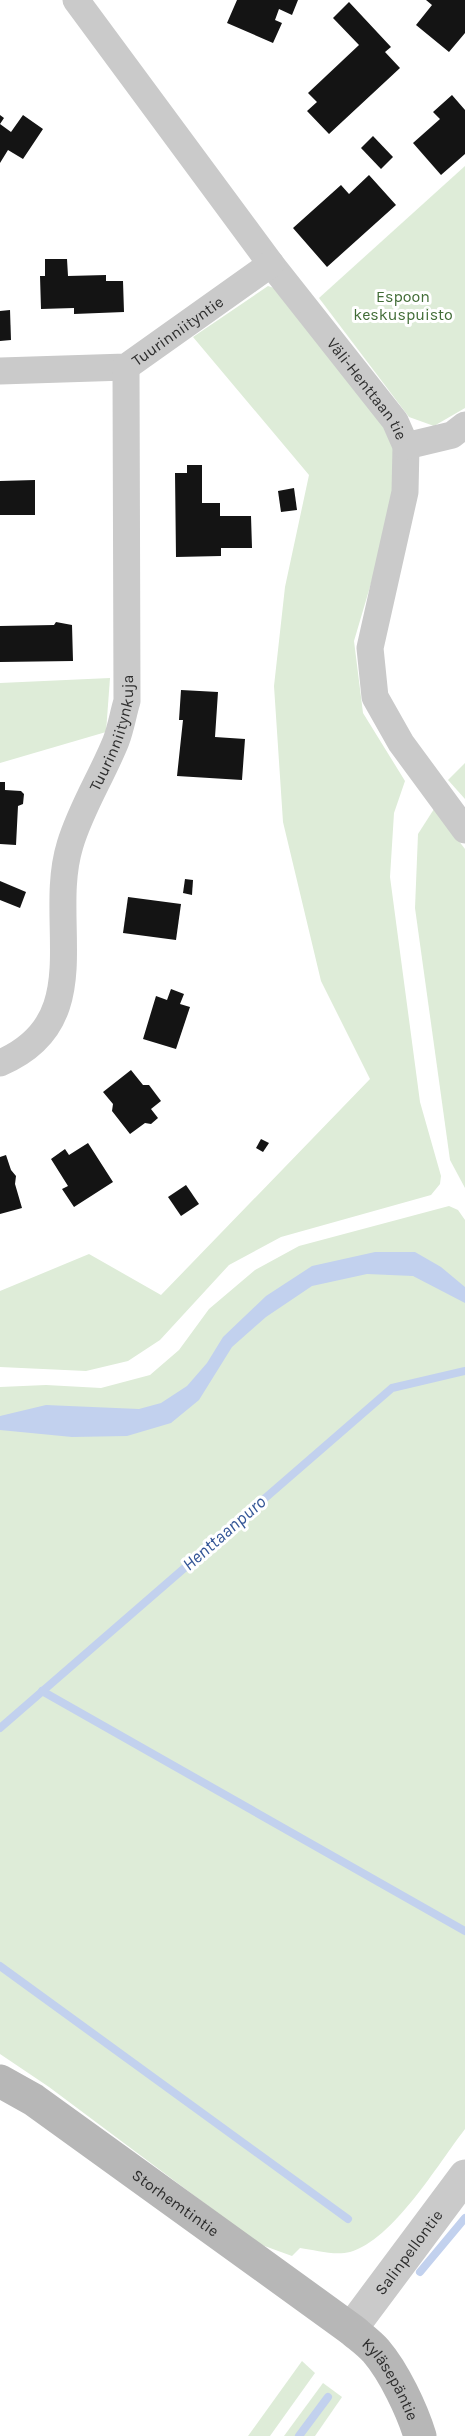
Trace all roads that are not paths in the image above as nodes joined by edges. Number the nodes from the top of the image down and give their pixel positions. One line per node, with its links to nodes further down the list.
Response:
1 (76, 0): 2 (street, Väli-Henttaan tie)
2 (271, 264): 3 (street, Tuurinniityntie); 6 (street, Väli-Henttaan tie)
3 (126, 367): 4 (street, Tuurinniityntie); 8 (street, Tuurinniitynkuja)
4 (0, 370)
5 (465, 425): 6 (street)
6 (406, 446): 7 (street, Väli-Henttaan tie)
7 (465, 830)
8 (0, 1063)
9 (0, 2081): 11 (main road, Storhemtintie)
10 (465, 2176): 11 (street, Salinpellontie)
11 (351, 2329): 12 (main road, Kyläsepäntie)
12 (420, 2436)

